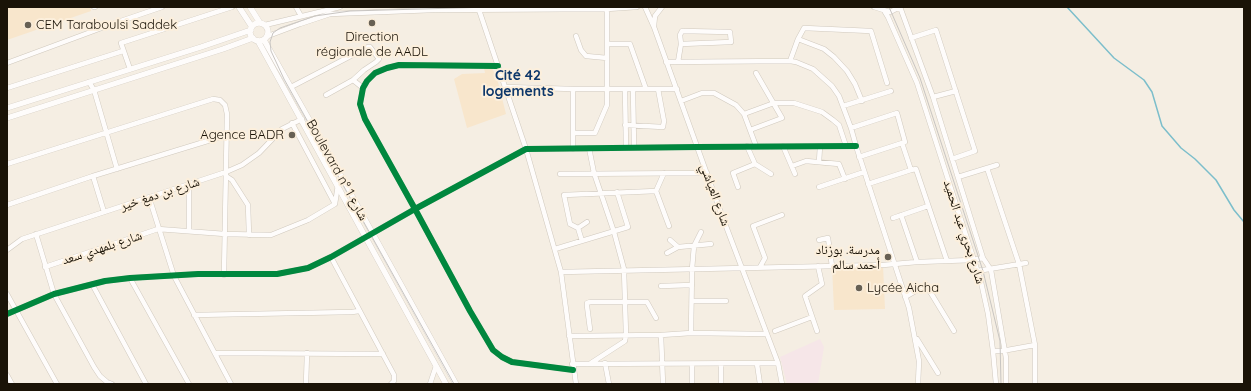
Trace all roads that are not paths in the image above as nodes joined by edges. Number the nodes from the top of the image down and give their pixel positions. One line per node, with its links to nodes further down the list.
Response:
1 (162, 7): 31 (street)
2 (232, 7): 26 (street)
3 (240, 7): 18 (main road)
4 (250, 7): 17 (main road)
5 (296, 7): 16 (street)
6 (340, 7): 12 (street)
7 (637, 7): 15 (street)
8 (644, 7): 19 (street, شارع العياشي)
9 (662, 7): 19 (street)
10 (874, 7): 14 (street)
11 (900, 7): 14 (street); 22 (street)
12 (323, 8): 16 (street)
13 (478, 8): 15 (street); 23 (street); 32 (street)
14 (882, 8): 144 (street, شارع بحري عبد الحميد)
15 (607, 9): 24 (street)
16 (300, 16): 17 (street)
17 (262, 24): 18 (main road); 23 (main road)
18 (251, 28): 23 (main road); 33 (main road)
19 (654, 28): 29 (street, شارع العياشي)
20 (576, 36): 27 (street)
21 (798, 38): 28 (street); 37 (street); 54 (street)
22 (911, 38): 51 (street); 53 (street)
23 (261, 39): 38 (main road, Boulevard n° شارع 1); 49 (main road); 61 (main road, Boulevard n° شارع 1)
24 (607, 44): 27 (street); 46 (street)
25 (681, 44): 25 (street); 30 (street)
26 (123, 51): 33 (street); 40 (street)
27 (607, 58): 43 (street)
28 (790, 61): 30 (street); 57 (street)
29 (666, 62): 30 (street); 48 (street, شارع العياشي)
30 (678, 62)
31 (7, 63)
32 (498, 66): 39 (street); 41 (street)
33 (130, 69): 36 (main road)
34 (756, 73): 56 (street)
35 (353, 80): 38 (street); 41 (street); 52 (street)
36 (89, 82): 49 (street); 58 (main road)
37 (887, 83)
38 (290, 87): 130 (main road, Boulevard n° شارع 1)
39 (505, 87): 42 (street); 81 (street)
40 (7, 88)
41 (363, 88): 116 (street)
42 (573, 89): 43 (street); 68 (street)
43 (607, 89): 44 (street); 68 (street)
44 (625, 89): 45 (street); 64 (street)
45 (633, 89): 46 (street); 63 (street)
46 (646, 89): 47 (street)
47 (658, 89): 48 (street); 63 (street)
48 (677, 89): 55 (street, شارع العياشي)
49 (94, 90): 60 (main road); 67 (street)
50 (891, 91): 54 (street)
51 (956, 91): 53 (street); 84 (street)
52 (326, 95)
53 (933, 97): 84 (street)
54 (862, 100): 57 (street)
55 (681, 101): 59 (street); 77 (street, شارع العياشي)
56 (774, 103): 59 (street); 66 (street); 75 (street)
57 (843, 106): 65 (street)
58 (7, 108)
59 (744, 114): 66 (street)
60 (7, 118)
61 (302, 119): 62 (street, شارع بن دمغ خير); 106 (main road, Boulevard n° شارع 1)
62 (292, 123): 97 (street, شارع بن دمغ خير); 113 (street)
63 (634, 125): 64 (street); 80 (street)
64 (625, 126): 79 (street)
65 (851, 128): 70 (street); 76 (street)
66 (750, 130): 72 (street)
67 (106, 133): 69 (street); 86 (street); 91 (street)
68 (573, 133): 82 (street)
69 (227, 136): 91 (street); 97 (street)
70 (902, 143): 83 (street); 92 (street)
71 (747, 146): 72 (street); 77 (street); 87 (street)
72 (756, 146): 73 (street)
73 (783, 146): 74 (street); 89 (street)
74 (820, 146): 75 (street); 85 (street)
75 (846, 146): 76 (street)
76 (856, 146): 83 (street)
77 (698, 147): 80 (street); 96 (street, شارع العياشي)
78 (589, 148): 79 (street); 82 (street); 94 (street)
79 (626, 148): 80 (street)
80 (634, 148)
81 (526, 149): 82 (street); 116 (street); 139 (street)
82 (574, 149)
83 (859, 157): 93 (street)
84 (952, 159): 102 (street)
85 (819, 162): 89 (street); 103 (street)
86 (7, 164)
87 (755, 164): 99 (street); 107 (street)
88 (997, 165): 90 (street)
89 (792, 166): 100 (street)
90 (987, 168): 102 (street); 149 (street)
91 (116, 169): 101 (street)
92 (911, 170): 105 (street); 115 (street)
93 (864, 172): 103 (street); 105 (street)
94 (594, 173): 95 (street); 98 (street); 111 (street)
95 (664, 173): 96 (street); 110 (street)
96 (707, 173): 154 (street, شارع العياشي)
97 (226, 174): 104 (street, شارع بن دمغ خير); 129 (street); 131 (street)
98 (560, 174)
99 (772, 174)
100 (795, 174)
101 (93, 176): 114 (street); 117 (street)
102 (958, 177): 143 (street)
103 (844, 179): 108 (street)
104 (189, 184): 112 (street, شارع بن دمغ خير); 125 (street)
105 (868, 184): 147 (street)
106 (338, 185): 113 (street); 132 (main road, Boulevard n° شارع 1)
107 (738, 187)
108 (819, 188)
109 (617, 192): 110 (street); 111 (street); 126 (street)
110 (656, 192): 122 (street)
111 (600, 193): 123 (street); 126 (street)
112 (149, 198): 117 (street, شارع بن دمغ خير); 124 (street)
113 (335, 204): 131 (street, شارع بلمهدي سعد)
114 (7, 205)
115 (928, 206): 118 (street); 145 (street)
116 (415, 209): 130 (street); 203 (street)
117 (104, 212): 128 (street, شارع بن دمغ خير)
118 (901, 214): 120 (street); 146 (street)
119 (782, 215): 153 (street)
120 (893, 218)
121 (587, 222): 123 (street)
122 (670, 226)
123 (578, 228): 135 (street)
124 (158, 230): 125 (street, شارع بلمهدي سعد); 152 (street, شارع بلمهدي سعد); 161 (street)
125 (189, 231): 129 (street, شارع بلمهدي سعد)
126 (614, 232): 135 (street); 155 (street)
127 (701, 232): 137 (street)
128 (36, 234): 140 (street, شارع بن دمغ خير); 152 (street)
129 (225, 234): 131 (street, شارع بلمهدي سعد); 160 (street)
130 (372, 234): 132 (street); 216 (main road, Boulevard n° شارع 1)
131 (249, 235)
132 (365, 237): 142 (street); 202 (main road, Boulevard n° شارع 1)
133 (670, 240): 138 (street)
134 (819, 240): 151 (street)
135 (582, 241): 139 (street)
136 (710, 244): 137 (street)
137 (694, 246): 138 (street); 156 (street)
138 (678, 247): 141 (street)
139 (555, 249): 159 (street)
140 (7, 250)
141 (668, 253)
142 (331, 257): 160 (street); 173 (street)
143 (983, 258): 144 (street); 157 (street)
144 (973, 260): 145 (street); 158 (street, شارع بحري عبد الحميد)
145 (947, 261): 146 (street)
146 (917, 262): 147 (street)
147 (895, 263): 151 (street); 168 (street)
148 (1026, 263): 149 (street)
149 (1019, 264): 157 (street); 188 (street)
150 (818, 266): 151 (street); 153 (street); 176 (street)
151 (832, 266)
152 (45, 267): 167 (street)
153 (760, 267): 154 (street)
154 (742, 268): 156 (street); 183 (street, شارع العياشي)
155 (624, 269): 156 (street); 159 (street); 169 (street)
156 (692, 269): 164 (street)
157 (991, 270): 158 (street); 189 (street)
158 (977, 271): 190 (street, شارع بحري عبد الحميد)
159 (561, 272): 186 (street)
160 (224, 275): 161 (street)
161 (174, 276): 162 (street); 175 (street)
162 (130, 278): 163 (street); 210 (street)
163 (92, 284): 167 (street); 209 (street)
164 (692, 285): 165 (street); 170 (street)
165 (661, 286)
166 (7, 294): 172 (street)
167 (54, 294): 172 (street); 208 (street)
168 (905, 297): 181 (street); 187 (street)
169 (625, 301): 177 (street); 178 (street); 184 (street)
170 (692, 301): 171 (street); 182 (street)
171 (726, 301)
172 (16, 310): 174 (street); 207 (street)
173 (359, 311): 175 (street); 193 (street)
174 (7, 314)
175 (194, 315): 191 (street)
176 (812, 317): 179 (street); 180 (street)
177 (656, 318)
178 (590, 328)
179 (775, 331)
180 (816, 331)
181 (954, 331)
182 (691, 333): 183 (street); 185 (street)
183 (766, 334): 196 (street, شارع العياشي)
184 (626, 335): 185 (street); 186 (street); 194 (street)
185 (661, 335): 198 (street)
186 (569, 336): 197 (street)
187 (915, 336): 204 (street); 224 (street)
188 (1035, 345): 189 (street); 227 (street)
189 (1005, 350): 190 (street); 226 (street)
190 (993, 351): 225 (street, شارع بحري عبد الحميد)
191 (215, 353): 192 (street); 211 (street)
192 (307, 353): 193 (street); 212 (street)
193 (383, 354): 213 (street)
194 (591, 363): 195 (street); 197 (street)
195 (605, 363): 198 (street); 218 (street)
196 (778, 363): 201 (street); 223 (street, شارع العياشي)
197 (572, 364): 203 (street)
198 (662, 364): 199 (street); 219 (street)
199 (692, 364): 200 (street); 220 (street)
200 (721, 364): 201 (street); 221 (street)
201 (757, 364): 222 (street)
202 (436, 366): 214 (street); 215 (main road, Boulevard n° شارع 1)
203 (573, 370): 217 (street)
204 (938, 373)
205 (7, 376): 206 (street)
206 (12, 384)
207 (57, 384)
208 (112, 384)
209 (146, 384)
210 (189, 384)
211 (231, 384)
212 (306, 384)
213 (391, 384)
214 (430, 384)
215 (446, 384)
216 (456, 384)
217 (576, 384)
218 (609, 384)
219 (663, 384)
220 (692, 384)
221 (721, 384)
222 (760, 384)
223 (782, 384)
224 (918, 384)
225 (996, 384)
226 (1006, 384)
227 (1035, 384)

